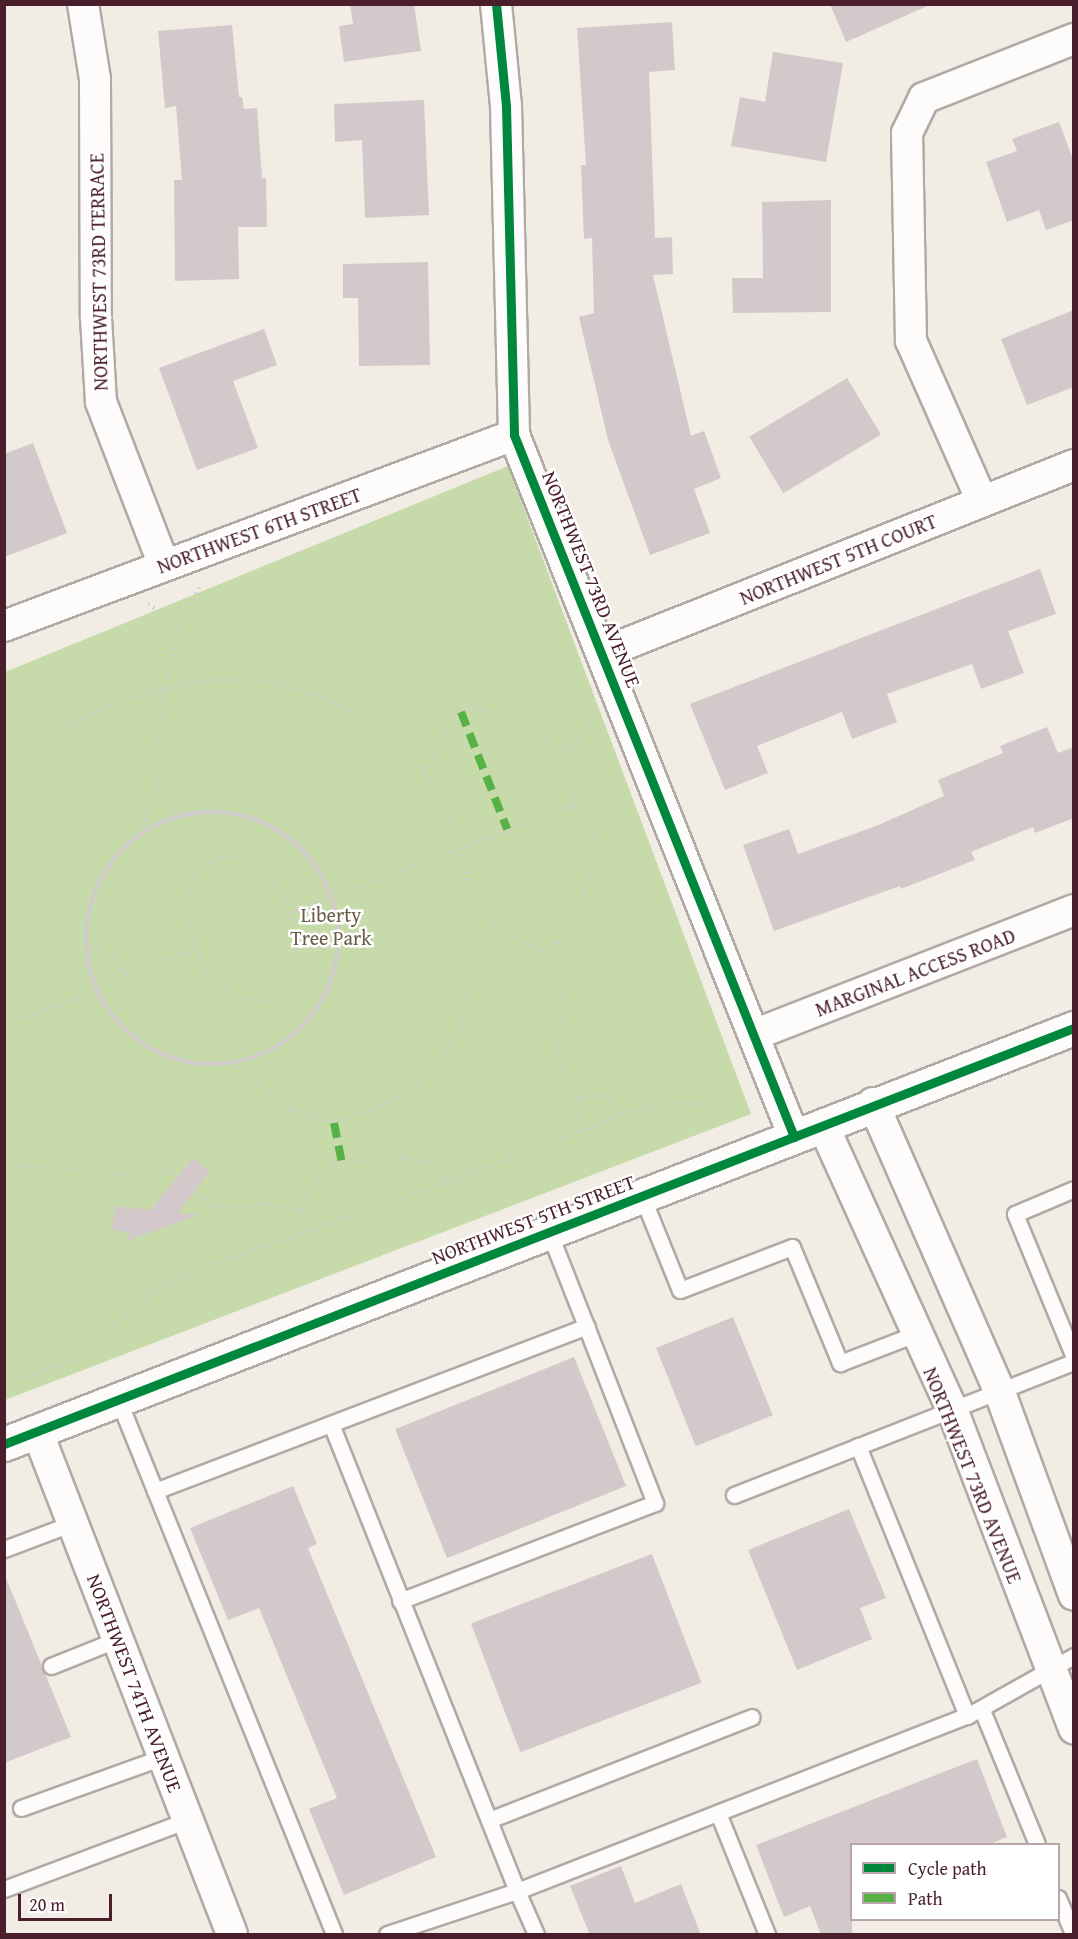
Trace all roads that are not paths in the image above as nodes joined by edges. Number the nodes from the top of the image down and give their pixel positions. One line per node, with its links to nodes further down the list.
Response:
1 (83, 4): 7 (street, NORTHWEST 73RD TERRACE)
2 (496, 4): 4 (street, NORTHWEST 73RD AVENUE)
3 (1074, 39): 6 (street)
4 (514, 435): 7 (street, NORTHWEST 6TH STREET); 9 (street, NORTHWEST 73RD AVENUE)
5 (1074, 465): 6 (street, NORTHWEST 5TH COURT)
6 (982, 501): 9 (street, NORTHWEST 5TH COURT)
7 (165, 565): 8 (street, NORTHWEST 6TH STREET)
8 (4, 626)
9 (603, 652): 12 (street, NORTHWEST 73RD AVENUE)
10 (1074, 910): 12 (street, MARGINAL ACCESS ROAD)
11 (1074, 1028): 13 (street, NORTHWEST 5TH STREET)
12 (756, 1034): 15 (street, NORTHWEST 73RD AVENUE)
13 (873, 1103): 14 (street, NORTHWEST 5TH STREET); 23 (street)
14 (823, 1125): 15 (street, NORTHWEST 5TH STREET); 20 (street, NORTHWEST 73RD AVENUE)
15 (794, 1137): 17 (street, NORTHWEST 5TH STREET)
16 (1074, 1189): 21 (lane)
17 (642, 1196): 18 (street, NORTHWEST 5TH STREET); 20 (lane)
18 (549, 1232): 19 (lane); 24 (street, NORTHWEST 5TH STREET)
19 (586, 1326): 26 (lane); 35 (lane)
20 (915, 1334): 25 (street, NORTHWEST 73RD AVENUE)
21 (1074, 1357)
22 (1074, 1362): 23 (lane)
23 (999, 1390): 25 (lane); 34 (street)
24 (118, 1399): 27 (street, NORTHWEST 5TH STREET); 30 (lane)
25 (952, 1409): 29 (lane); 37 (street, NORTHWEST 73RD AVENUE)
26 (330, 1424): 30 (lane); 35 (lane)
27 (37, 1431): 28 (street, NORTHWEST 5TH STREET); 32 (street, NORTHWEST 74TH AVENUE)
28 (4, 1444)
29 (858, 1446): 31 (lane); 40 (lane)
30 (155, 1491): 53 (lane)
31 (734, 1495)
32 (73, 1523): 33 (lane); 36 (street, NORTHWEST 74TH AVENUE)
33 (4, 1550)
34 (1074, 1595)
35 (400, 1601): 47 (lane)
36 (118, 1640): 38 (lane); 43 (street, NORTHWEST 74TH AVENUE)
37 (1062, 1663): 39 (lane); 42 (street, NORTHWEST 73RD AVENUE)
38 (51, 1666)
39 (982, 1710): 40 (lane); 48 (lane)
40 (967, 1716): 45 (lane)
41 (752, 1717): 47 (lane)
42 (1074, 1729)
43 (163, 1757): 44 (lane); 46 (street, NORTHWEST 74TH AVENUE)
44 (21, 1808)
45 (718, 1813): 50 (lane); 56 (lane)
46 (188, 1820): 49 (lane); 52 (street, NORTHWEST 74TH AVENUE)
47 (489, 1820): 50 (lane)
48 (1036, 1843)
49 (4, 1890)
50 (517, 1891): 54 (lane); 55 (lane)
51 (1060, 1901): 57 (lane)
52 (232, 1935)
53 (333, 1935)
54 (387, 1935)
55 (536, 1935)
56 (767, 1935)
57 (1073, 1935)

